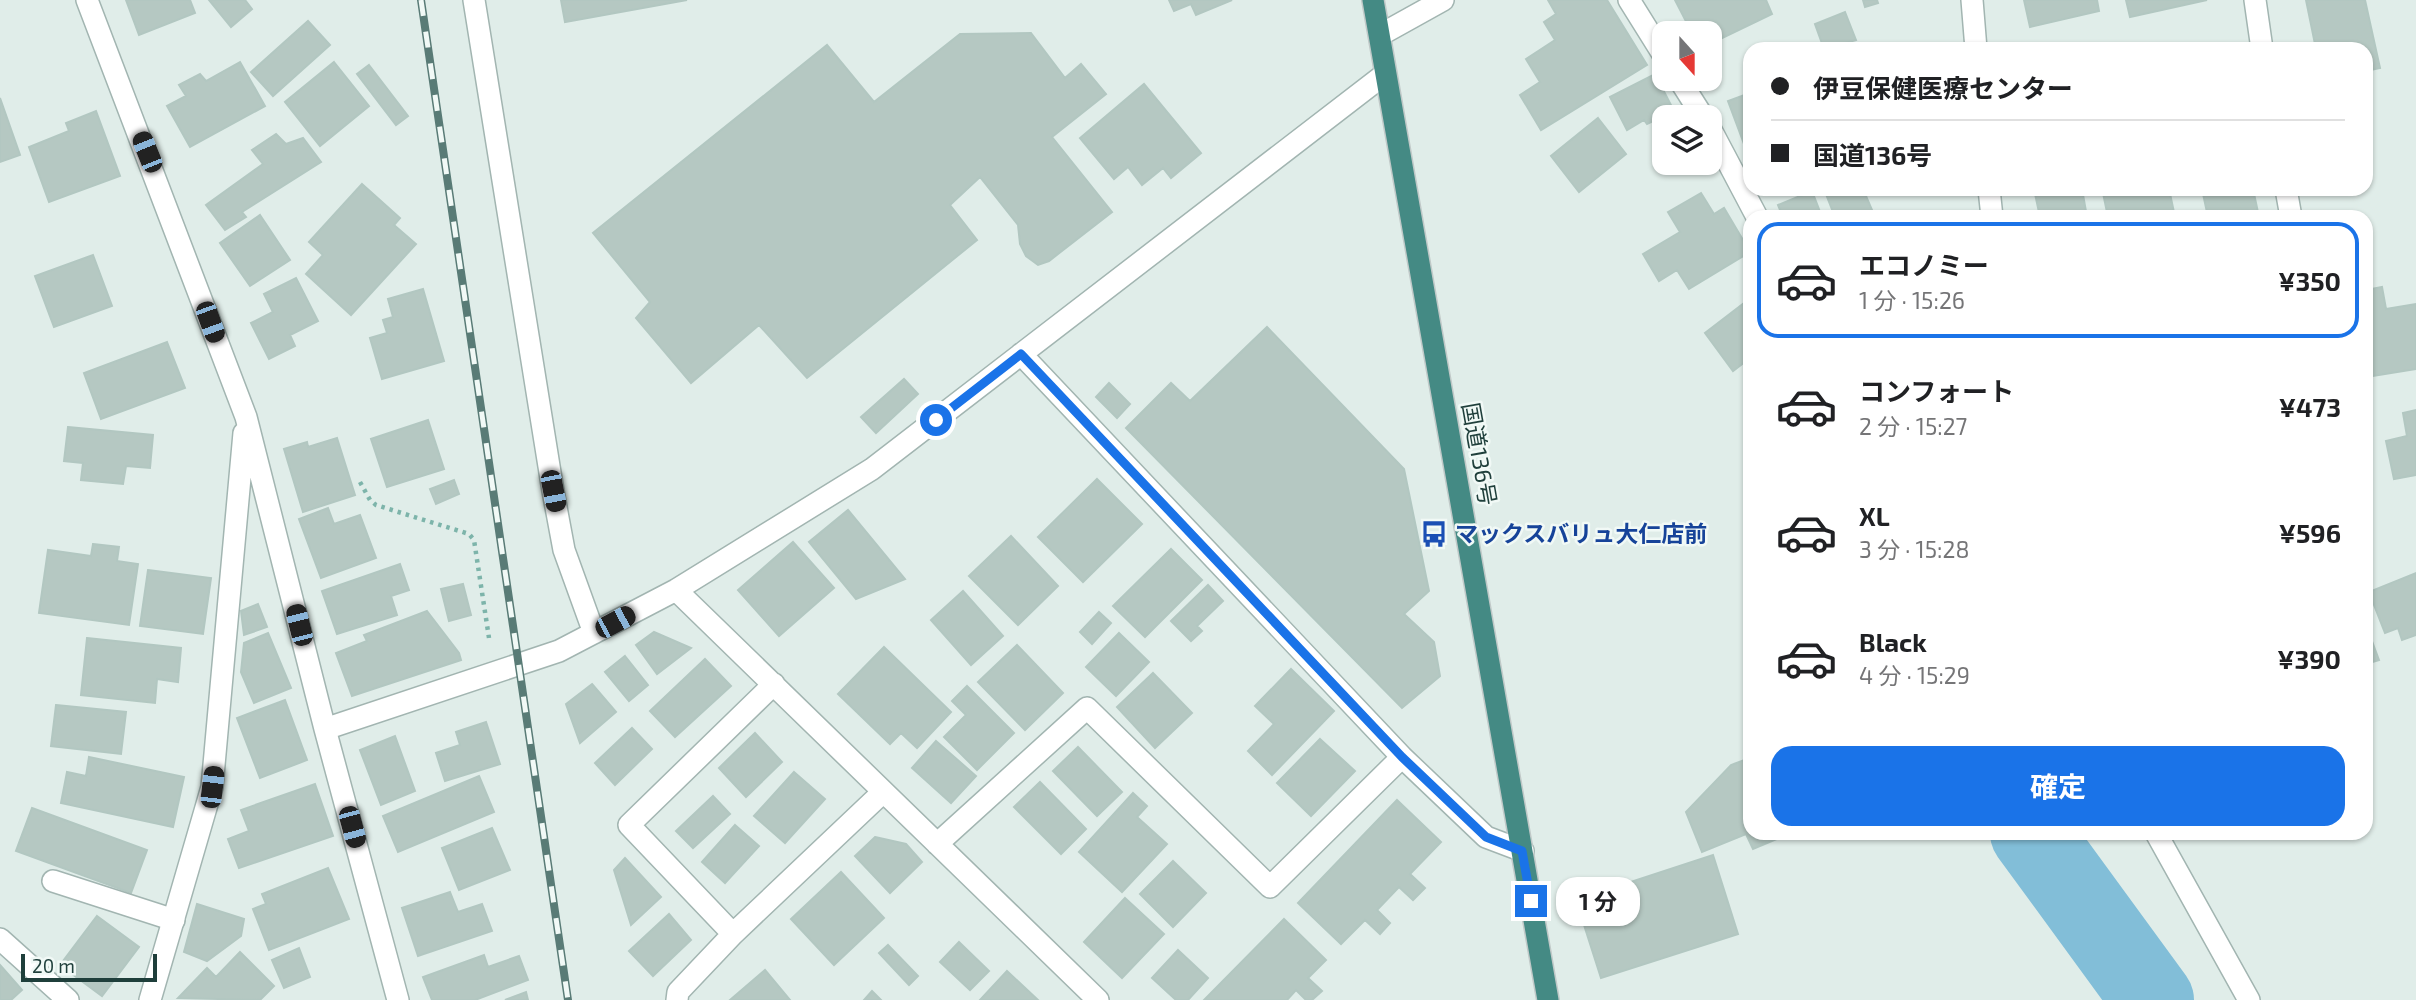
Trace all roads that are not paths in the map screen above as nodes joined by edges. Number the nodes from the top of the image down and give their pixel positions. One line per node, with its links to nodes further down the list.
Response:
1 (87, 0): 16 (street)
2 (474, 0): 18 (street)
3 (1373, 0): 8 (highway, 国道136号)
4 (1443, 0): 8 (street)
5 (1629, 0): 9 (street)
6 (1972, 0): 10 (street)
7 (2255, 0): 11 (street)
8 (1380, 35): 12 (highway, 国道136号)
9 (1652, 37)
10 (1975, 42)
11 (2261, 42)
12 (1385, 74): 15 (street); 25 (highway, 国道136号)
13 (1722, 151): 14 (street)
14 (1743, 190)
15 (1021, 354): 17 (street); 21 (street)
16 (246, 417): 20 (street); 27 (street)
17 (676, 590): 18 (street); 19 (street)
18 (594, 633): 20 (street)
19 (774, 684): 22 (street); 28 (street)
20 (325, 729): 32 (street)
21 (1402, 757): 24 (street); 25 (street)
22 (883, 792): 24 (street); 28 (street)
23 (2160, 840): 36 (street)
24 (937, 844): 34 (street)
25 (1522, 851): 35 (highway, 国道136号)
26 (53, 881): 27 (street)
27 (174, 920): 31 (street)
28 (733, 934): 33 (street)
29 (0, 939): 30 (street)
30 (68, 1000)
31 (150, 1000)
32 (398, 1000)
33 (677, 1000)
34 (1098, 1000)
35 (1548, 1000)
36 (2249, 1000)

